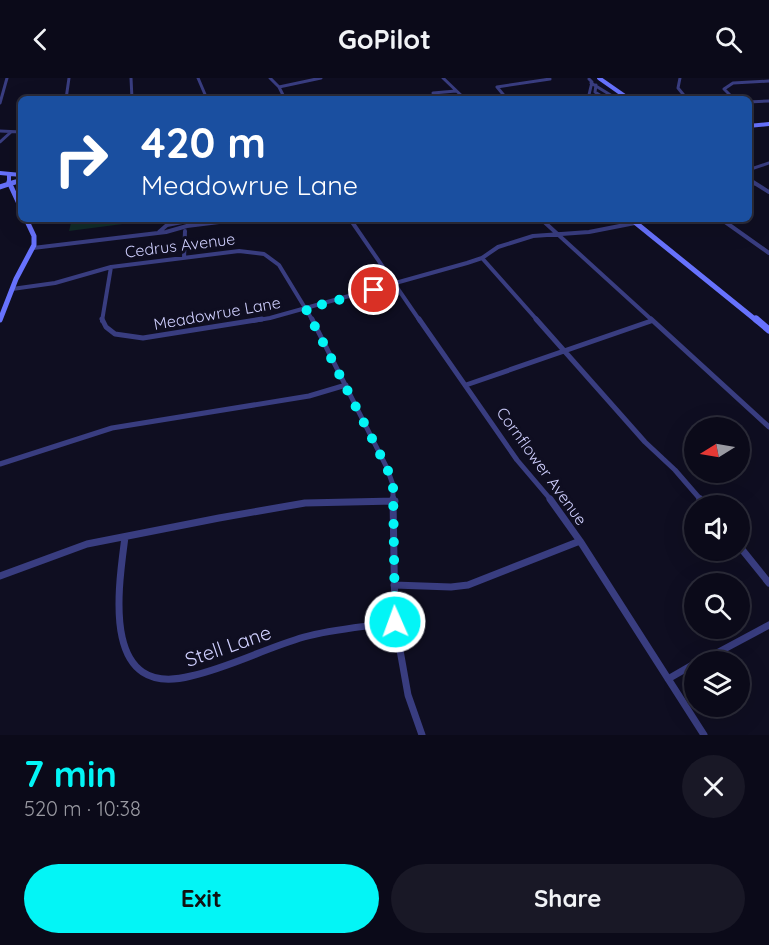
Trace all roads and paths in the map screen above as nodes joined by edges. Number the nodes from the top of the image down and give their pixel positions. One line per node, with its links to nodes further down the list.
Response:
1 (7, 78): 31 (street)
2 (69, 78): 17 (street)
3 (131, 78): 18 (street)
4 (198, 78): 19 (street)
5 (270, 78): 14 (street)
6 (321, 78): 14 (street)
7 (443, 78): 15 (street)
8 (597, 78): 11 (street); 26 (street)
9 (550, 79): 22 (street)
10 (678, 79): 27 (street)
11 (589, 80): 13 (street); 23 (street)
12 (769, 81): 28 (street)
13 (596, 85): 24 (street); 25 (street)
14 (279, 87): 20 (street)
15 (456, 91): 16 (street); 21 (street)
16 (433, 93)
17 (66, 96)
18 (132, 96)
19 (206, 96)
20 (284, 96)
21 (462, 96)
22 (504, 96)
23 (588, 96)
24 (601, 96)
25 (612, 96)
26 (624, 96)
27 (685, 96)
28 (731, 96)
29 (769, 101): 30 (street)
30 (752, 102)
31 (0, 103)
32 (769, 124): 33 (street)
33 (752, 126)
34 (0, 131): 35 (street)
35 (11, 132): 36 (street); 37 (street)
36 (18, 132)
37 (0, 142)
38 (769, 163): 39 (street)
39 (752, 169)
40 (0, 173): 41 (street)
41 (9, 174): 42 (street); 45 (street)
42 (18, 175)
43 (18, 181): 45 (street)
44 (752, 181): 47 (street)
45 (9, 184): 46 (street); 48 (street)
46 (0, 187)
47 (769, 192)
48 (18, 202)
49 (27, 222): 60 (street)
50 (182, 222): 58 (street)
51 (224, 222): 58 (street)
52 (352, 222): 65 (street, Cornflower Avenue)
53 (544, 222): 59 (street)
54 (629, 222): 59 (street, Meadowrue Lane)
55 (634, 222): 70 (street)
56 (724, 222): 61 (street)
57 (186, 231): 62 (street)
58 (159, 232): 60 (street)
59 (556, 233): 63 (street, Meadowrue Lane); 69 (street)
60 (33, 248): 66 (street)
61 (769, 253)
62 (184, 258): 64 (street, Cedrus Avenue); 67 (street, Cedrus Avenue)
63 (482, 258): 65 (street, Meadowrue Lane); 71 (street)
64 (111, 267): 66 (street, Cedrus Avenue); 67 (street, Meadowrue Lane)
65 (396, 284): 67 (street, Meadowrue Lane); 73 (street, Cornflower Avenue)
66 (12, 289): 68 (street)
67 (306, 309): 72 (street, Cedrus Avenue)
68 (0, 320)
69 (651, 321): 71 (street); 74 (street)
70 (769, 330)
71 (564, 351): 73 (street); 76 (street)
72 (346, 385): 75 (street); 77 (street, Cedrus Avenue)
73 (466, 385): 79 (street, Cornflower Avenue)
74 (769, 427)
75 (0, 464)
76 (697, 495)
77 (395, 501): 78 (street); 83 (street, Cedrus Avenue)
78 (125, 537): 81 (street); 84 (street, Stell Lane)
79 (580, 541): 83 (street); 88 (street, Cornflower Avenue)
80 (750, 559): 82 (street)
81 (0, 576)
82 (769, 583)
83 (394, 585): 84 (street, Cedrus Avenue)
84 (395, 622): 89 (street, Cedrus Avenue)
85 (769, 625): 86 (street)
86 (721, 651)
87 (684, 670): 88 (street)
88 (668, 679): 90 (street, Cornflower Avenue)
89 (422, 735)
90 (704, 735)

